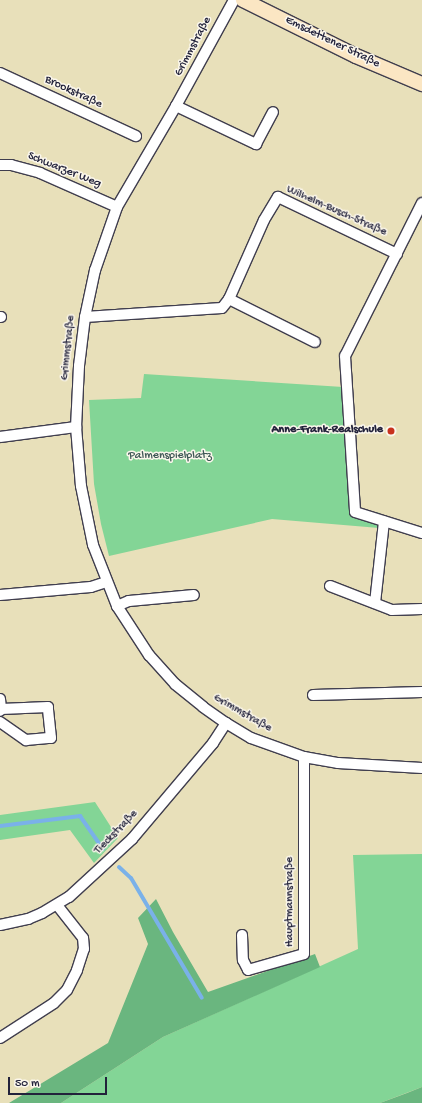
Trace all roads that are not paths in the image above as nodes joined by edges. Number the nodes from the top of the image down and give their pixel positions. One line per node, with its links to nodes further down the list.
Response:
1 (234, 0): 5 (street, Grimmstraße)
2 (243, 0): 4 (street, Emsdettener Straße)
3 (0, 73): 7 (street, Brookstraße)
4 (422, 84)
5 (176, 106): 6 (street); 10 (street, Grimmstraße)
6 (273, 112)
7 (136, 136)
8 (0, 165): 10 (street, Schwarzer Weg)
9 (422, 203): 11 (street)
10 (117, 207): 13 (street, Grimmstraße)
11 (397, 254): 12 (street, Wilhelm-Busch-Straße); 17 (street)
12 (229, 299): 13 (street); 14 (street)
13 (85, 317): 15 (street, Grimmstraße)
14 (315, 342)
15 (76, 427): 16 (street); 19 (street, Grimmstraße)
16 (0, 437)
17 (384, 521): 18 (street); 23 (street)
18 (422, 533)
19 (106, 582): 21 (street); 24 (street, Grimmstraße)
20 (330, 586): 23 (street)
21 (0, 595)
22 (194, 595): 24 (street)
23 (375, 603): 25 (street)
24 (117, 606): 30 (street, Grimmstraße)
25 (422, 609)
26 (422, 692): 27 (street)
27 (313, 695)
28 (0, 706): 29 (street)
29 (0, 722)
30 (226, 723): 31 (street, Grimmstraße); 33 (street, Tieckstraße)
31 (304, 758): 32 (street, Grimmstraße); 35 (street, Hauptmannstraße)
32 (422, 768)
33 (57, 905): 34 (street, Tieckstraße); 36 (street)
34 (0, 925)
35 (242, 935)
36 (0, 1038)

